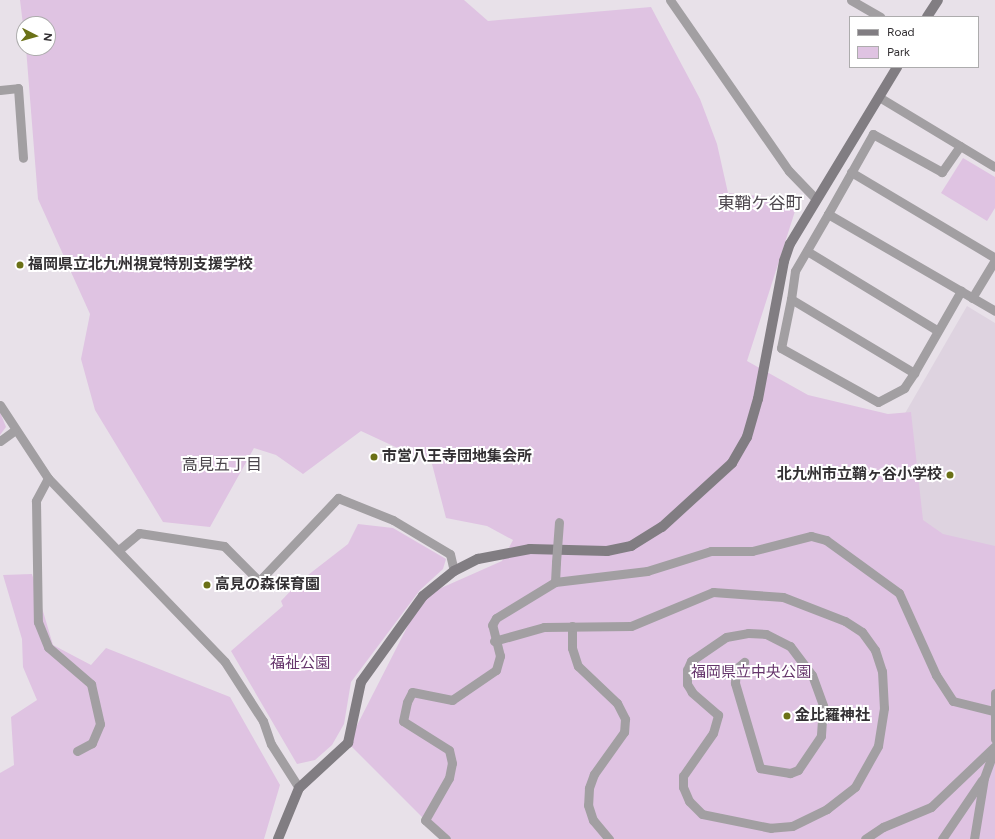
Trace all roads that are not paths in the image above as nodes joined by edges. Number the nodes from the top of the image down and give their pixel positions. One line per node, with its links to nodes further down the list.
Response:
1 (670, 0): 13 (street)
2 (851, 0): 4 (street)
3 (938, 0): 5 (street)
4 (878, 16)
5 (928, 16)
6 (896, 68): 8 (street)
7 (0, 90): 10 (street)
8 (878, 97): 9 (street); 13 (street)
9 (960, 146): 11 (street); 12 (street)
10 (23, 158)
11 (995, 167)
12 (852, 172): 14 (street); 16 (street)
13 (816, 199): 29 (street)
14 (828, 214): 15 (street); 17 (street)
15 (806, 252): 19 (street); 21 (street)
16 (995, 259): 18 (street)
17 (961, 291): 18 (street); 21 (street)
18 (972, 298): 20 (street)
19 (791, 299): 22 (street); 22 (street)
20 (995, 311)
21 (938, 331): 22 (street)
22 (914, 373)
23 (0, 405): 24 (street)
24 (14, 431): 25 (street); 26 (street)
25 (0, 441)
26 (48, 478): 28 (street); 38 (street)
27 (559, 522): 30 (street, bridge)
28 (120, 549): 29 (street); 40 (street)
29 (454, 571): 40 (street)
30 (555, 582): 32 (street); 35 (street)
31 (572, 626): 32 (street); 33 (street); 43 (street)
32 (494, 641): 42 (street)
33 (744, 662)
34 (995, 693): 35 (street)
35 (993, 711): 36 (street)
36 (995, 739)
37 (995, 747): 39 (street); 44 (street)
38 (77, 750)
39 (984, 778): 45 (street); 46 (street)
40 (299, 788): 41 (street)
41 (278, 839)
42 (446, 839)
43 (609, 839)
44 (865, 839)
45 (942, 839)
46 (974, 839)

